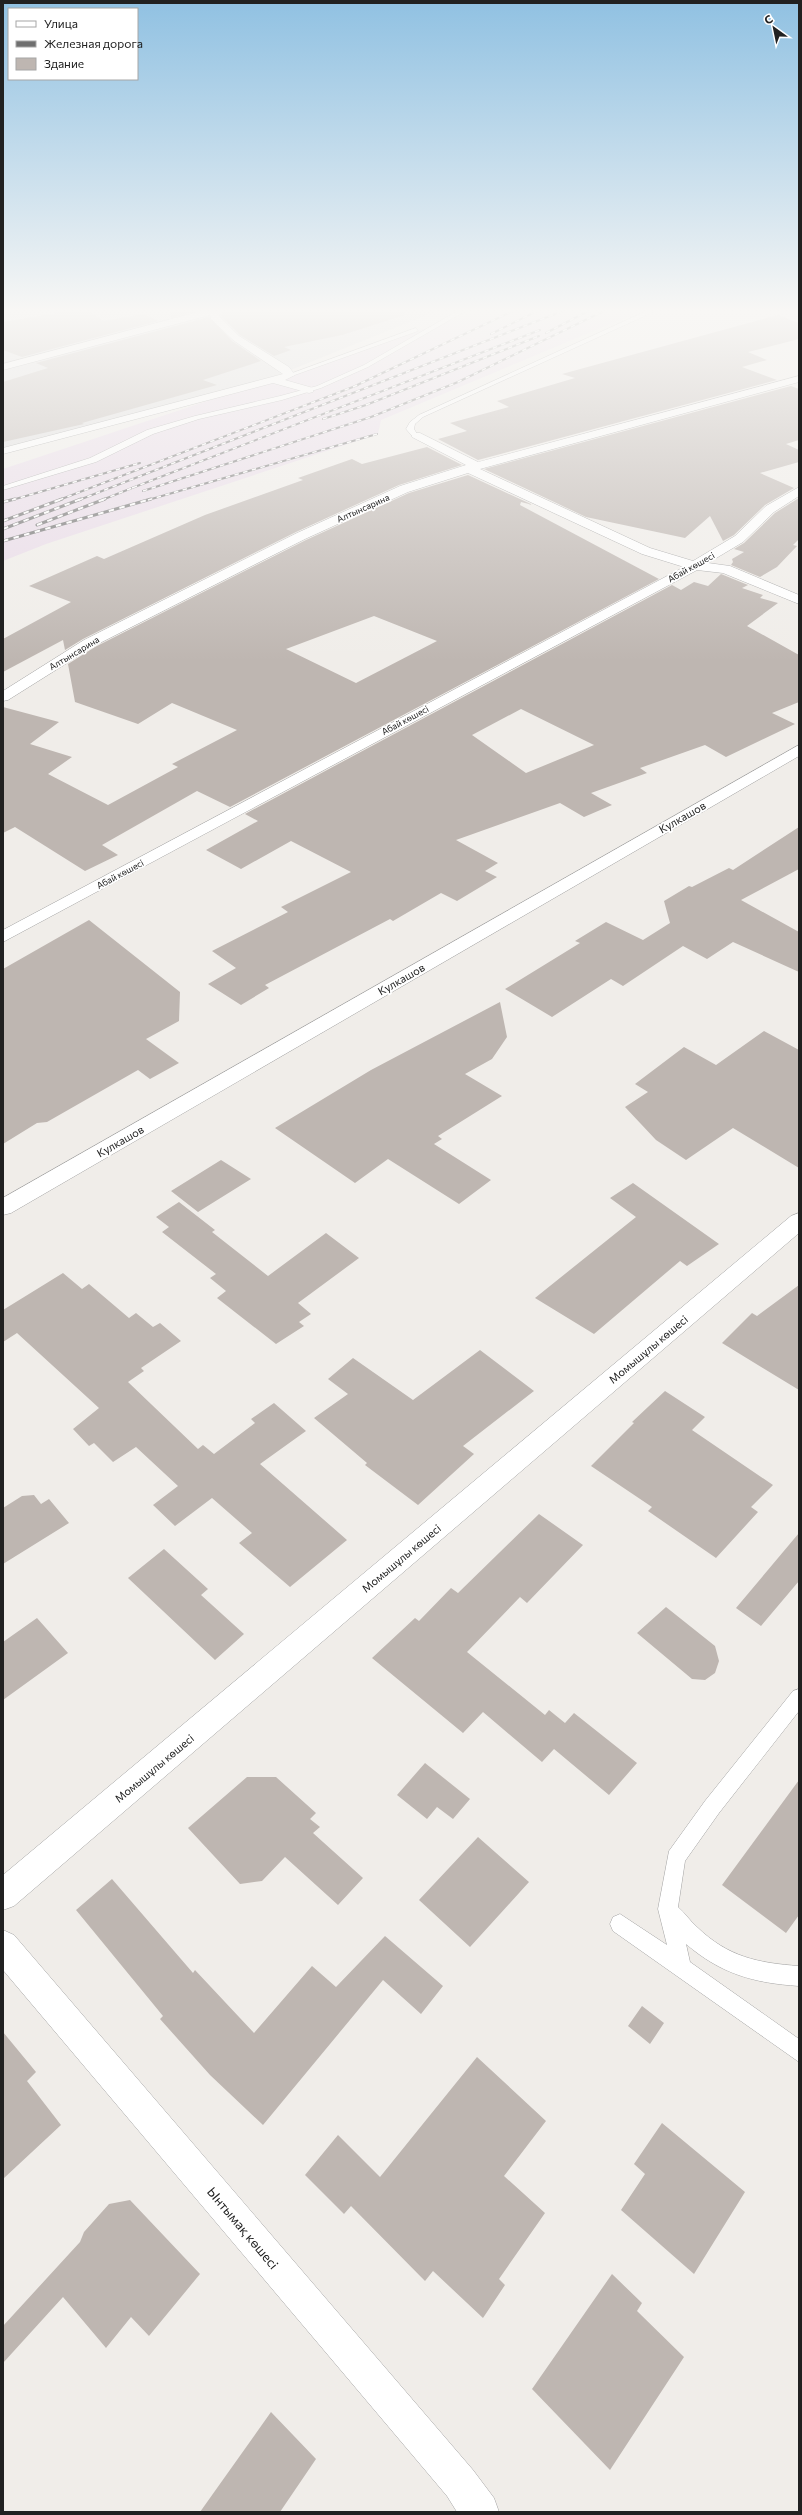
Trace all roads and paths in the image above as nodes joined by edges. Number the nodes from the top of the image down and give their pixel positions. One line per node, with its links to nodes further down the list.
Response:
1 (97, 426): 6 (street)
2 (167, 426): 8 (lane)
3 (411, 426): 5 (lane)
4 (624, 426): 7 (street, Алтынсарина)
5 (416, 435): 7 (street)
6 (3, 451)
7 (473, 467): 10 (street); 12 (street, Алтынсарина)
8 (3, 488)
9 (799, 491): 10 (street, Абай көшесі)
10 (695, 566): 11 (street); 14 (street, Абай көшесі)
11 (799, 600)
12 (3, 698)
13 (799, 750): 15 (street, Кулкашов)
14 (3, 937)
15 (3, 1208)
16 (799, 1221): 18 (street, Момышұлы көшесі)
17 (799, 1696): 19 (lane)
18 (3, 1895)
19 (668, 1909): 22 (lane); 23 (lane)
20 (620, 1924): 22 (lane)
21 (3, 1946): 25 (street, Ынтымақ көшесі)
22 (682, 1968): 24 (lane)
23 (799, 1976)
24 (799, 2052)
25 (480, 2512)

